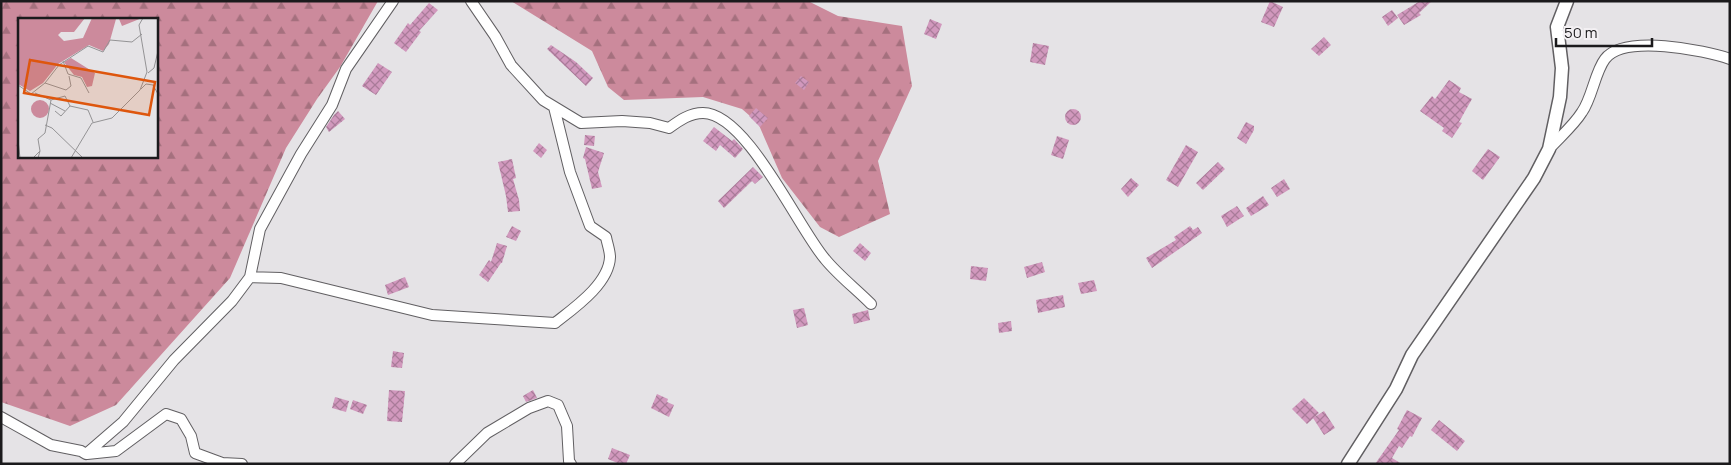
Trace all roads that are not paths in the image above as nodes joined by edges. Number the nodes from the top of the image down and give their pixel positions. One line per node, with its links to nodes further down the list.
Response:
1 (393, 1): 7 (street)
2 (471, 1): 5 (street)
3 (1567, 1): 6 (street)
4 (1730, 58): 6 (street)
5 (554, 107): 7 (street); 8 (street)
6 (1549, 149): 14 (street)
7 (250, 277): 10 (street)
8 (871, 304)
9 (1, 417): 10 (street)
10 (86, 454): 11 (street)
11 (242, 464)
12 (455, 464): 13 (street)
13 (571, 464)
14 (1348, 464)

